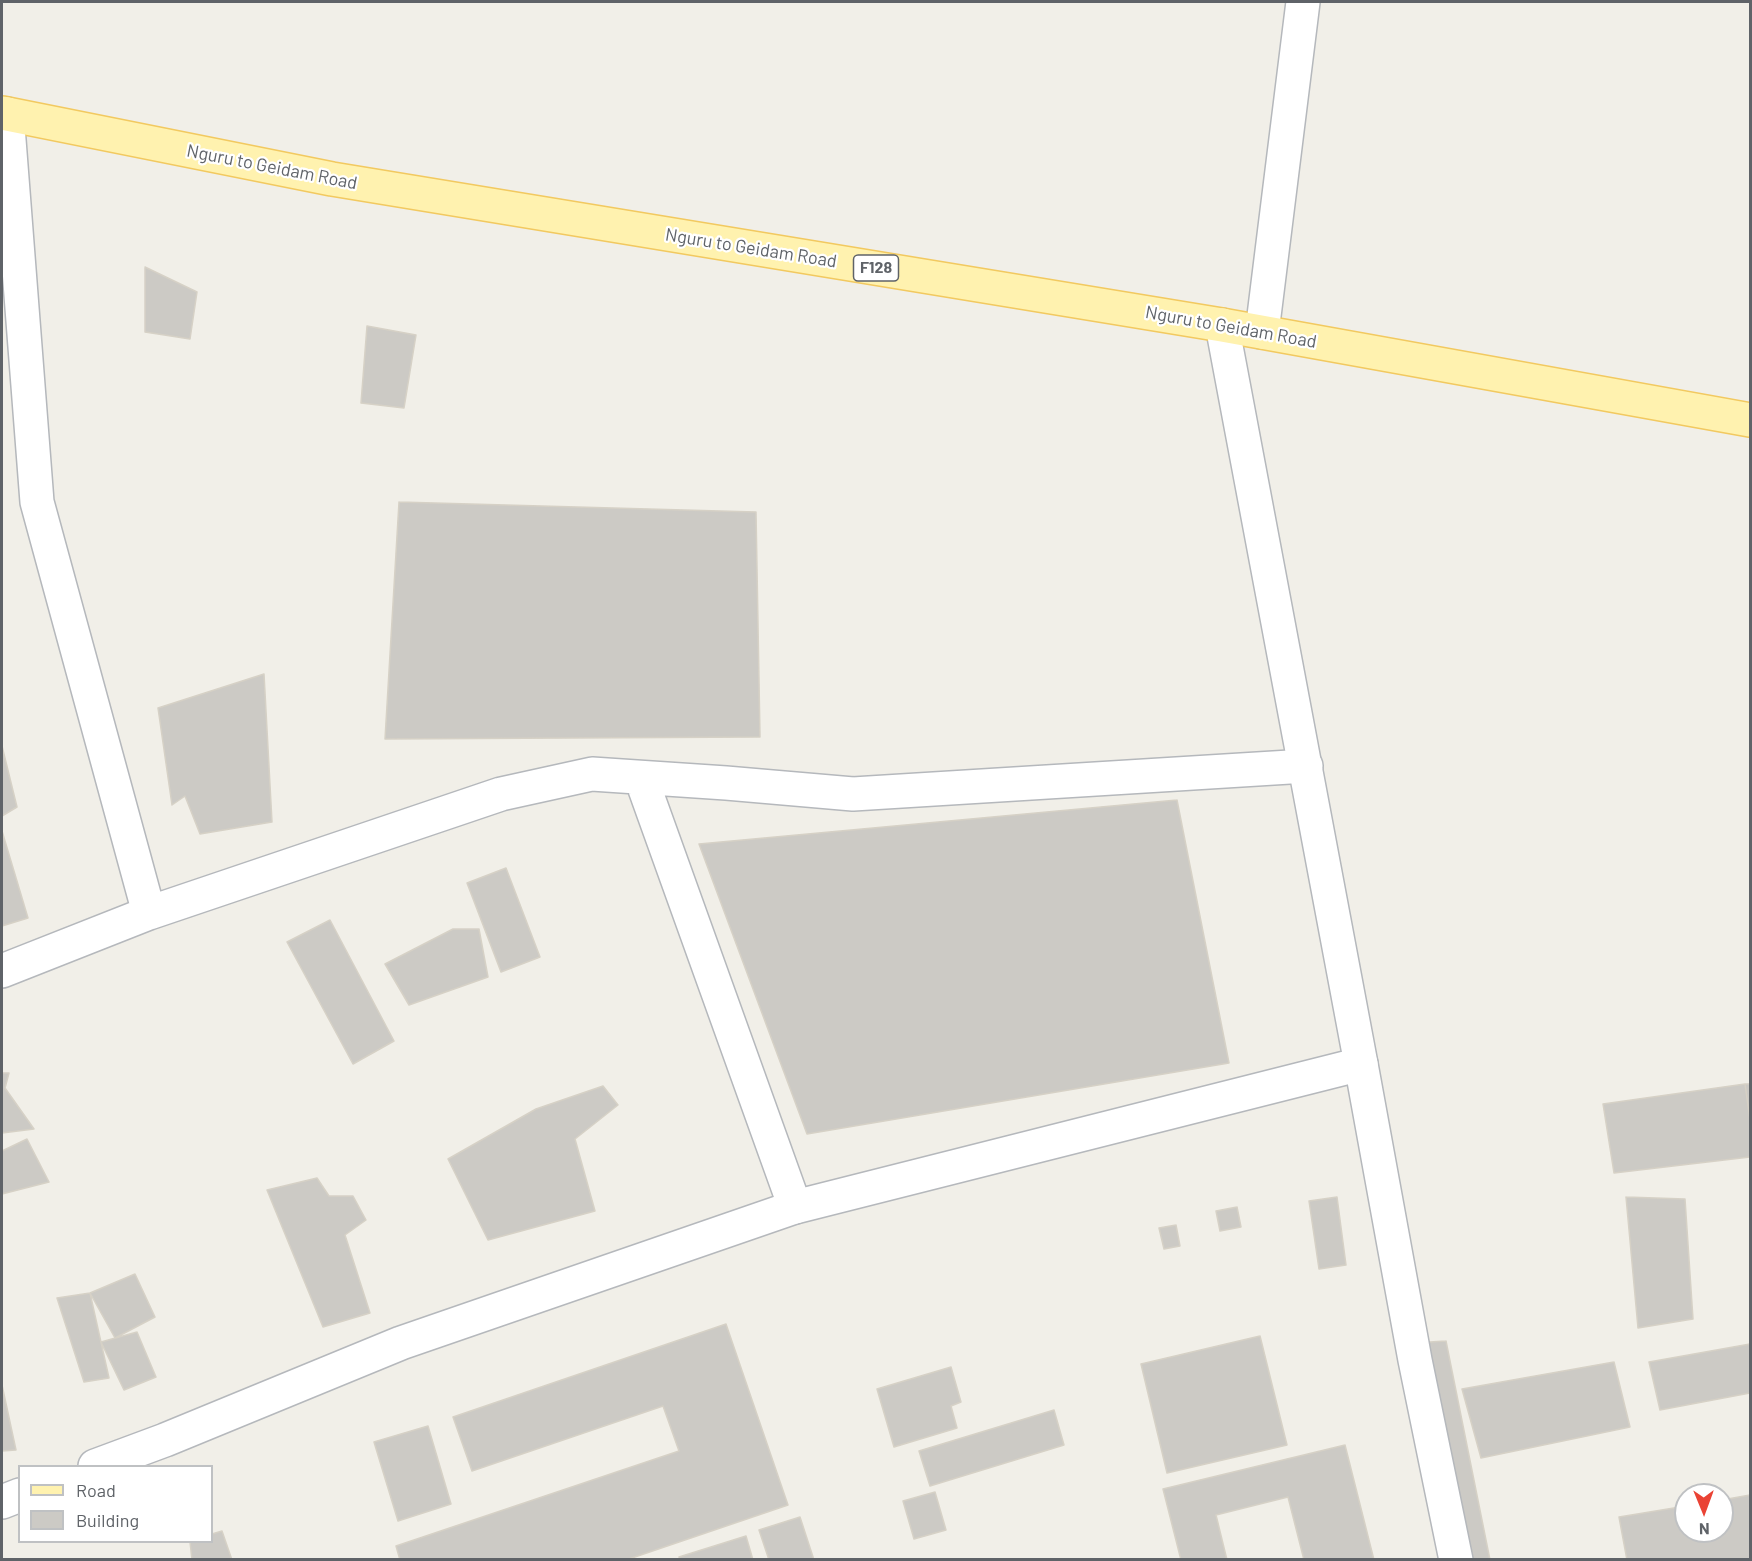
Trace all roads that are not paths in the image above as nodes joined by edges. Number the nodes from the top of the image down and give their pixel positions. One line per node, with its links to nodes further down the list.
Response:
1 (1303, 2): 5 (street)
2 (4, 113): 3 (street); 4 (main road, Nguru to Geidam Road / F128)
3 (12, 311): 9 (street)
4 (1222, 325): 5 (main road, Nguru to Geidam Road / F128); 7 (street)
5 (1262, 332): 6 (main road, Nguru to Geidam Road / F128)
6 (1750, 420)
7 (1306, 766): 8 (street); 11 (street)
8 (642, 778): 9 (street); 12 (street)
9 (149, 913): 10 (street)
10 (2, 971)
11 (1361, 1064): 12 (street); 16 (street)
12 (795, 1207): 13 (street)
13 (100, 1465)
14 (18, 1496): 15 (street)
15 (2, 1502)
16 (1456, 1560)

